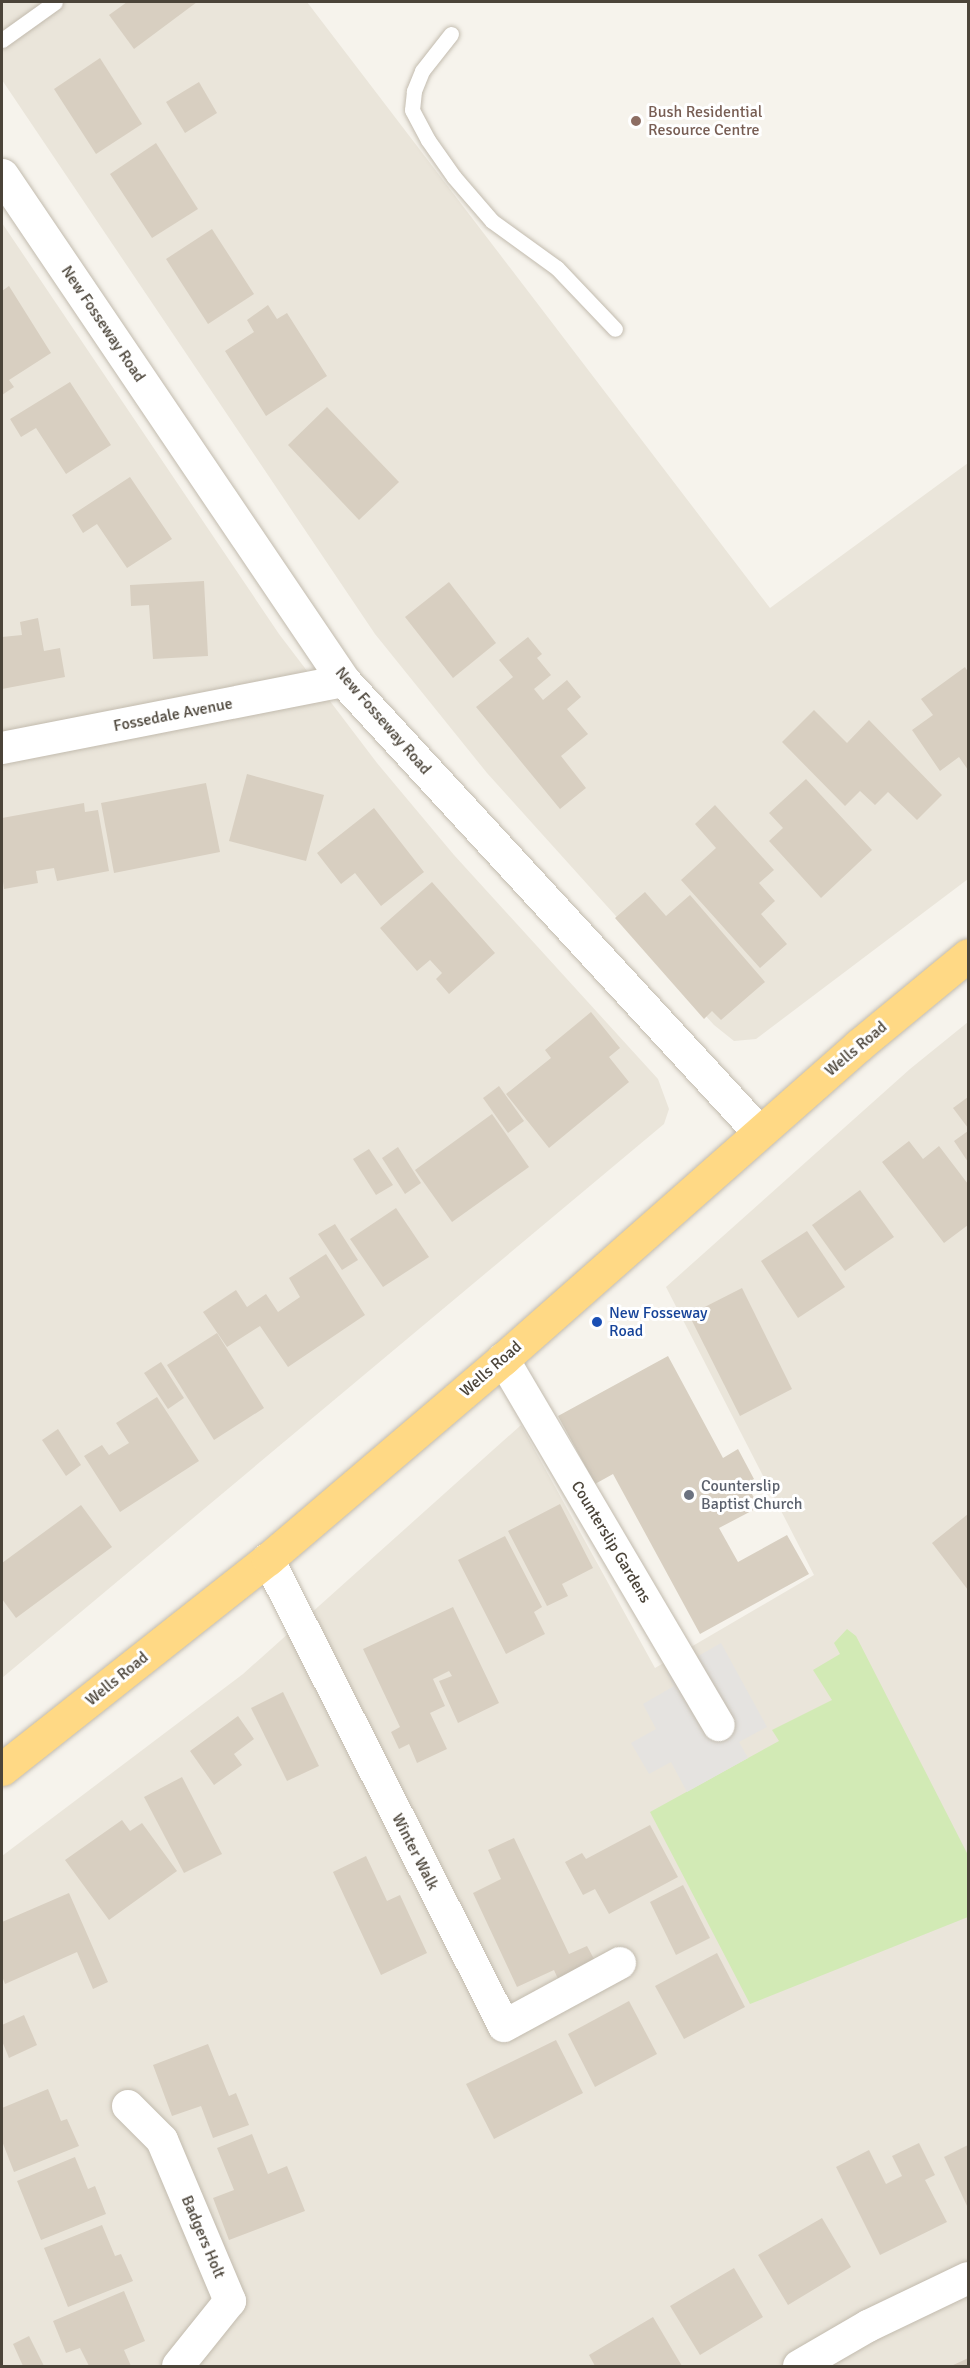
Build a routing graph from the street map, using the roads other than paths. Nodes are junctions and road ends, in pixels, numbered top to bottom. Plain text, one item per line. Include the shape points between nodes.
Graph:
1 (55, 2) edge
2 (451, 34) dead end
3 (2, 40) edge
4 (2, 175) edge
5 (615, 329) dead end
6 (344, 681) junction
7 (2, 748) edge
8 (969, 955) edge
9 (759, 1132) junction
10 (503, 1359) junction
11 (268, 1559) junction
12 (719, 1725) dead end
13 (2, 1769) edge
14 (620, 1963) dead end
15 (128, 2106) dead end
16 (969, 2278) edge
17 (178, 2367) edge
18 (799, 2367) edge

1 - 3 lane
2 - 5 lane via 422,71 414,91 412,110 428,140 492,221 557,268
4 - 6 street, New Fosseway Road
6 - 7 street, Fossedale Avenue
6 - 9 street, New Fosseway Road
8 - 9 highway, Wells Road
9 - 10 highway, Wells Road
10 - 11 highway, Wells Road
10 - 12 street, Counterslip Gardens
11 - 13 highway, Wells Road
11 - 14 street, Winter Walk via 504,2026
15 - 17 street, Badgers Holt via 162,2140 230,2301
16 - 18 street via 868,2326

